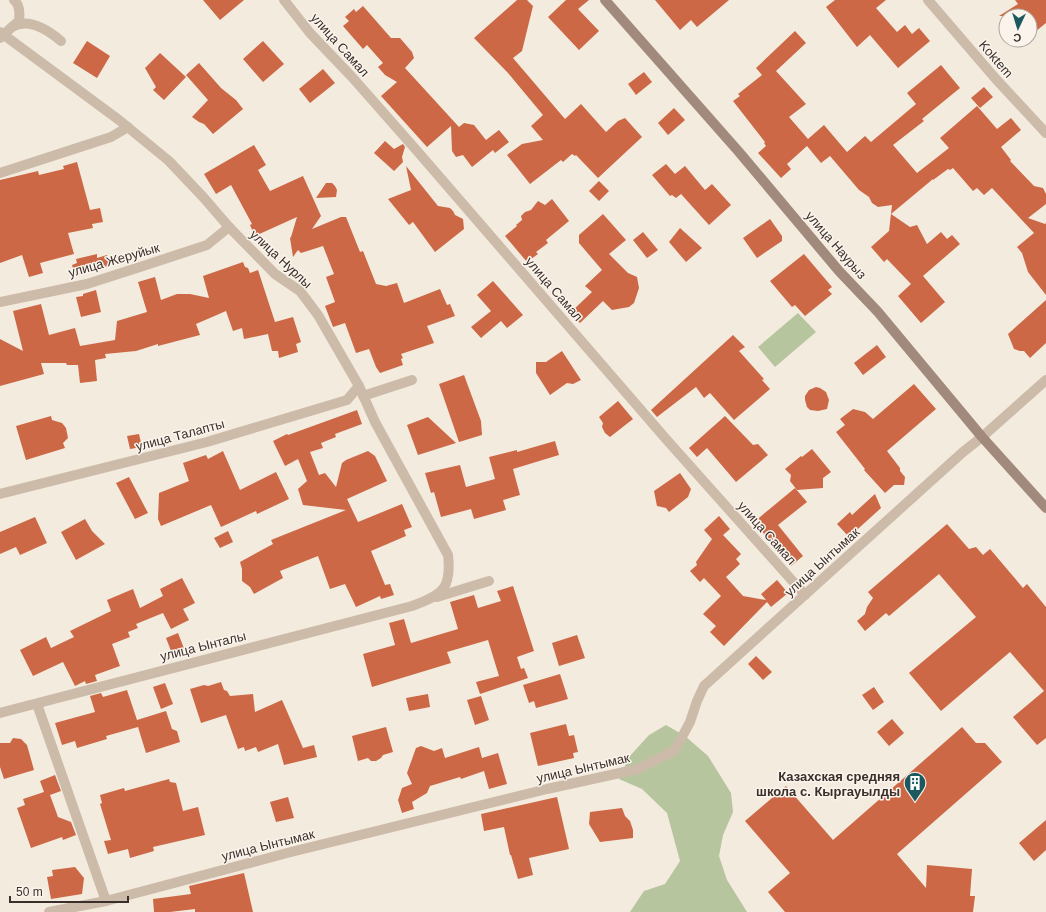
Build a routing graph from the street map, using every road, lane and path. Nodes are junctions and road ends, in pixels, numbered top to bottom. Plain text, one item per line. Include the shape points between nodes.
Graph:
1 (14, 0) edge
2 (284, 0) edge
3 (605, 0) edge
4 (928, 0) edge
5 (12, 27) junction
6 (1, 35) edge
7 (61, 41) dead end
8 (128, 127) junction
9 (1046, 133) edge
10 (0, 173) edge
11 (229, 227) junction
12 (0, 302) edge
13 (412, 380) dead end
14 (1046, 380) edge
15 (359, 386) junction
16 (363, 396) junction
17 (982, 437) junction
18 (0, 494) edge
19 (1046, 508) edge
20 (489, 582) dead end
21 (805, 595) junction
22 (429, 600) junction
23 (412, 606) joint
24 (38, 704) junction
25 (0, 713) edge
26 (106, 901) junction
27 (49, 912) edge

1 - 5 street via 20,13 19,21
2 - 21 street, улица Самал via 310,33 352,77
3 - 17 street, улица Наурыз via 739,152 839,271 878,312
4 - 9 street, Koktem
5 - 6 street
5 - 7 street via 24,24 38,26
6 - 8 street, улица Нурлы
8 - 10 street via 111,137
8 - 11 street, улица Нурлы via 169,161
11 - 12 street, улица Жеруйык via 207,245 147,265 87,284
11 - 15 street, улица Нурлы via 275,274 300,291 318,315
13 - 16 street
14 - 17 street, улица Ынтымак
15 - 16 street, улица Нурлы
15 - 18 street, улица Талапты via 347,400 318,409 207,442
16 - 22 street, улица Нурлы via 448,555 450,569 446,586
17 - 19 street, улица Наурыз
17 - 21 street, улица Ынтымак
20 - 22 street
21 - 26 street, улица Ынтымак via 704,686 690,722 675,750 638,769 298,850
22 - 23 street, улица Нурлы
23 - 24 street, улица Ынталы
24 - 25 street, улица Ынталы
24 - 26 street
26 - 27 street, улица Ынтымак

